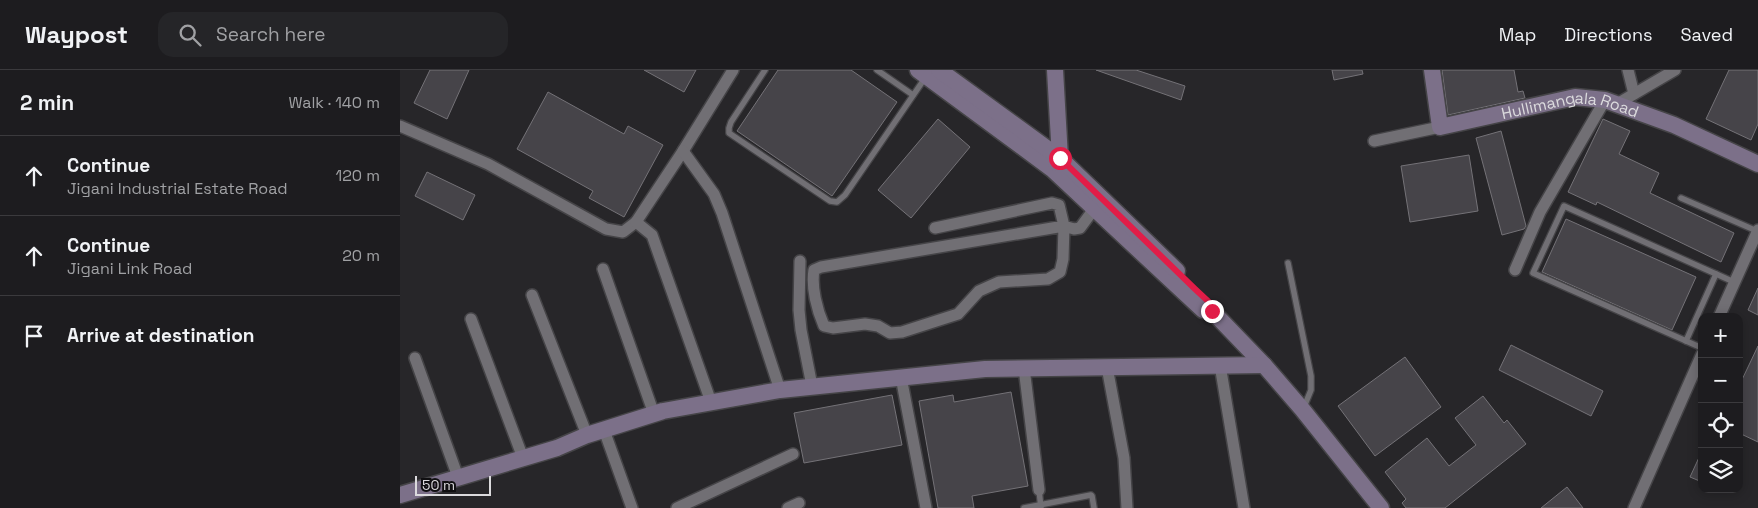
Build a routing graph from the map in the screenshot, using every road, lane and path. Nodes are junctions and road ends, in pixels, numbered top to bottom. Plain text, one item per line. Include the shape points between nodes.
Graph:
1 (733, 70) edge
2 (765, 70) edge
3 (877, 70) edge
4 (1055, 70) edge
5 (1432, 70) edge
6 (1628, 70) edge
7 (1675, 70) edge
8 (928, 72) edge
9 (1634, 94) junction
10 (913, 95) junction
11 (1611, 102) junction
12 (400, 126) edge
13 (1440, 126) junction
14 (1374, 141) dead end
15 (683, 151) junction
16 (1056, 163) junction
17 (1758, 163) edge
18 (1681, 198) dead end
19 (1094, 209) junction
20 (636, 222) junction
21 (1064, 226) junction
22 (935, 228) dead end
23 (1758, 230) edge
24 (800, 261) dead end
25 (1288, 263) dead end
26 (603, 269) dead end
27 (1515, 270) dead end
28 (1716, 274) junction
29 (1734, 282) junction
30 (532, 296) dead end
31 (1212, 311) junction
32 (1720, 313) edge
33 (471, 319) dead end
34 (1686, 341) junction
35 (1698, 346) edge
36 (415, 358) dead end
37 (1700, 358) edge
38 (1220, 365) junction
39 (1264, 365) junction
40 (1107, 367) junction
41 (1024, 368) junction
42 (901, 377) junction
43 (812, 386) junction
44 (780, 390) junction
45 (711, 402) junction
46 (1302, 409) junction
47 (654, 414) junction
48 (604, 430) junction
49 (587, 435) junction
50 (793, 454) dead end
51 (522, 458) junction
52 (458, 477) junction
53 (1039, 490) joint
54 (400, 494) edge
55 (684, 507) edge
56 (1041, 507) edge
57 (632, 508) edge
58 (926, 508) edge
59 (1024, 508) edge
60 (1094, 508) edge
61 (1127, 508) edge
62 (1244, 508) edge
63 (1381, 508) edge
64 (1634, 508) edge

1 - 15 street
2 - 10 lane via 731,122 729,133 830,201 837,202 845,195
3 - 10 lane
4 - 16 street
5 - 13 street
6 - 9 street
7 - 9 street
8 - 10 lane
8 - 16 street
9 - 11 street
11 - 13 street, Hullimangala Road via 1575,97
11 - 17 street, Hullimangala Road via 1674,124
11 - 27 street via 1540,212
12 - 20 street via 488,164 606,229 623,232
13 - 14 street, Hullimangala Road
15 - 20 street
15 - 44 street via 714,194 722,213
16 - 19 street
16 - 31 street via 1210,303
18 - 23 lane
19 - 21 street via 1080,228
19 - 31 street via 1203,310
20 - 45 street via 652,235
21 - 21 street via 1060,272 1048,278 999,282 980,291 958,314 890,333 878,326 865,324 824,326 819,315 813,279 814,270 821,267
21 - 22 street via 1059,205 1052,203
23 - 29 street
24 - 43 street via 799,310
25 - 46 lane via 1311,376 1311,390
26 - 47 street
28 - 29 lane
28 - 34 lane
28 - 34 lane via 1564,206 1537,264 1533,273
29 - 32 street
30 - 49 street
31 - 39 street
33 - 51 street
34 - 35 lane
36 - 52 street
37 - 64 street
38 - 39 street
38 - 40 street
38 - 62 street
39 - 46 street
40 - 41 street
40 - 61 street via 1124,458
41 - 42 street
41 - 53 street
42 - 43 street
42 - 58 street
43 - 44 street
44 - 45 street
45 - 47 street
46 - 63 street
47 - 48 street
48 - 49 street
48 - 57 street
49 - 51 street
50 - 55 street
51 - 52 street
52 - 54 street
53 - 56 lane
56 - 59 lane
56 - 60 lane via 1090,495

